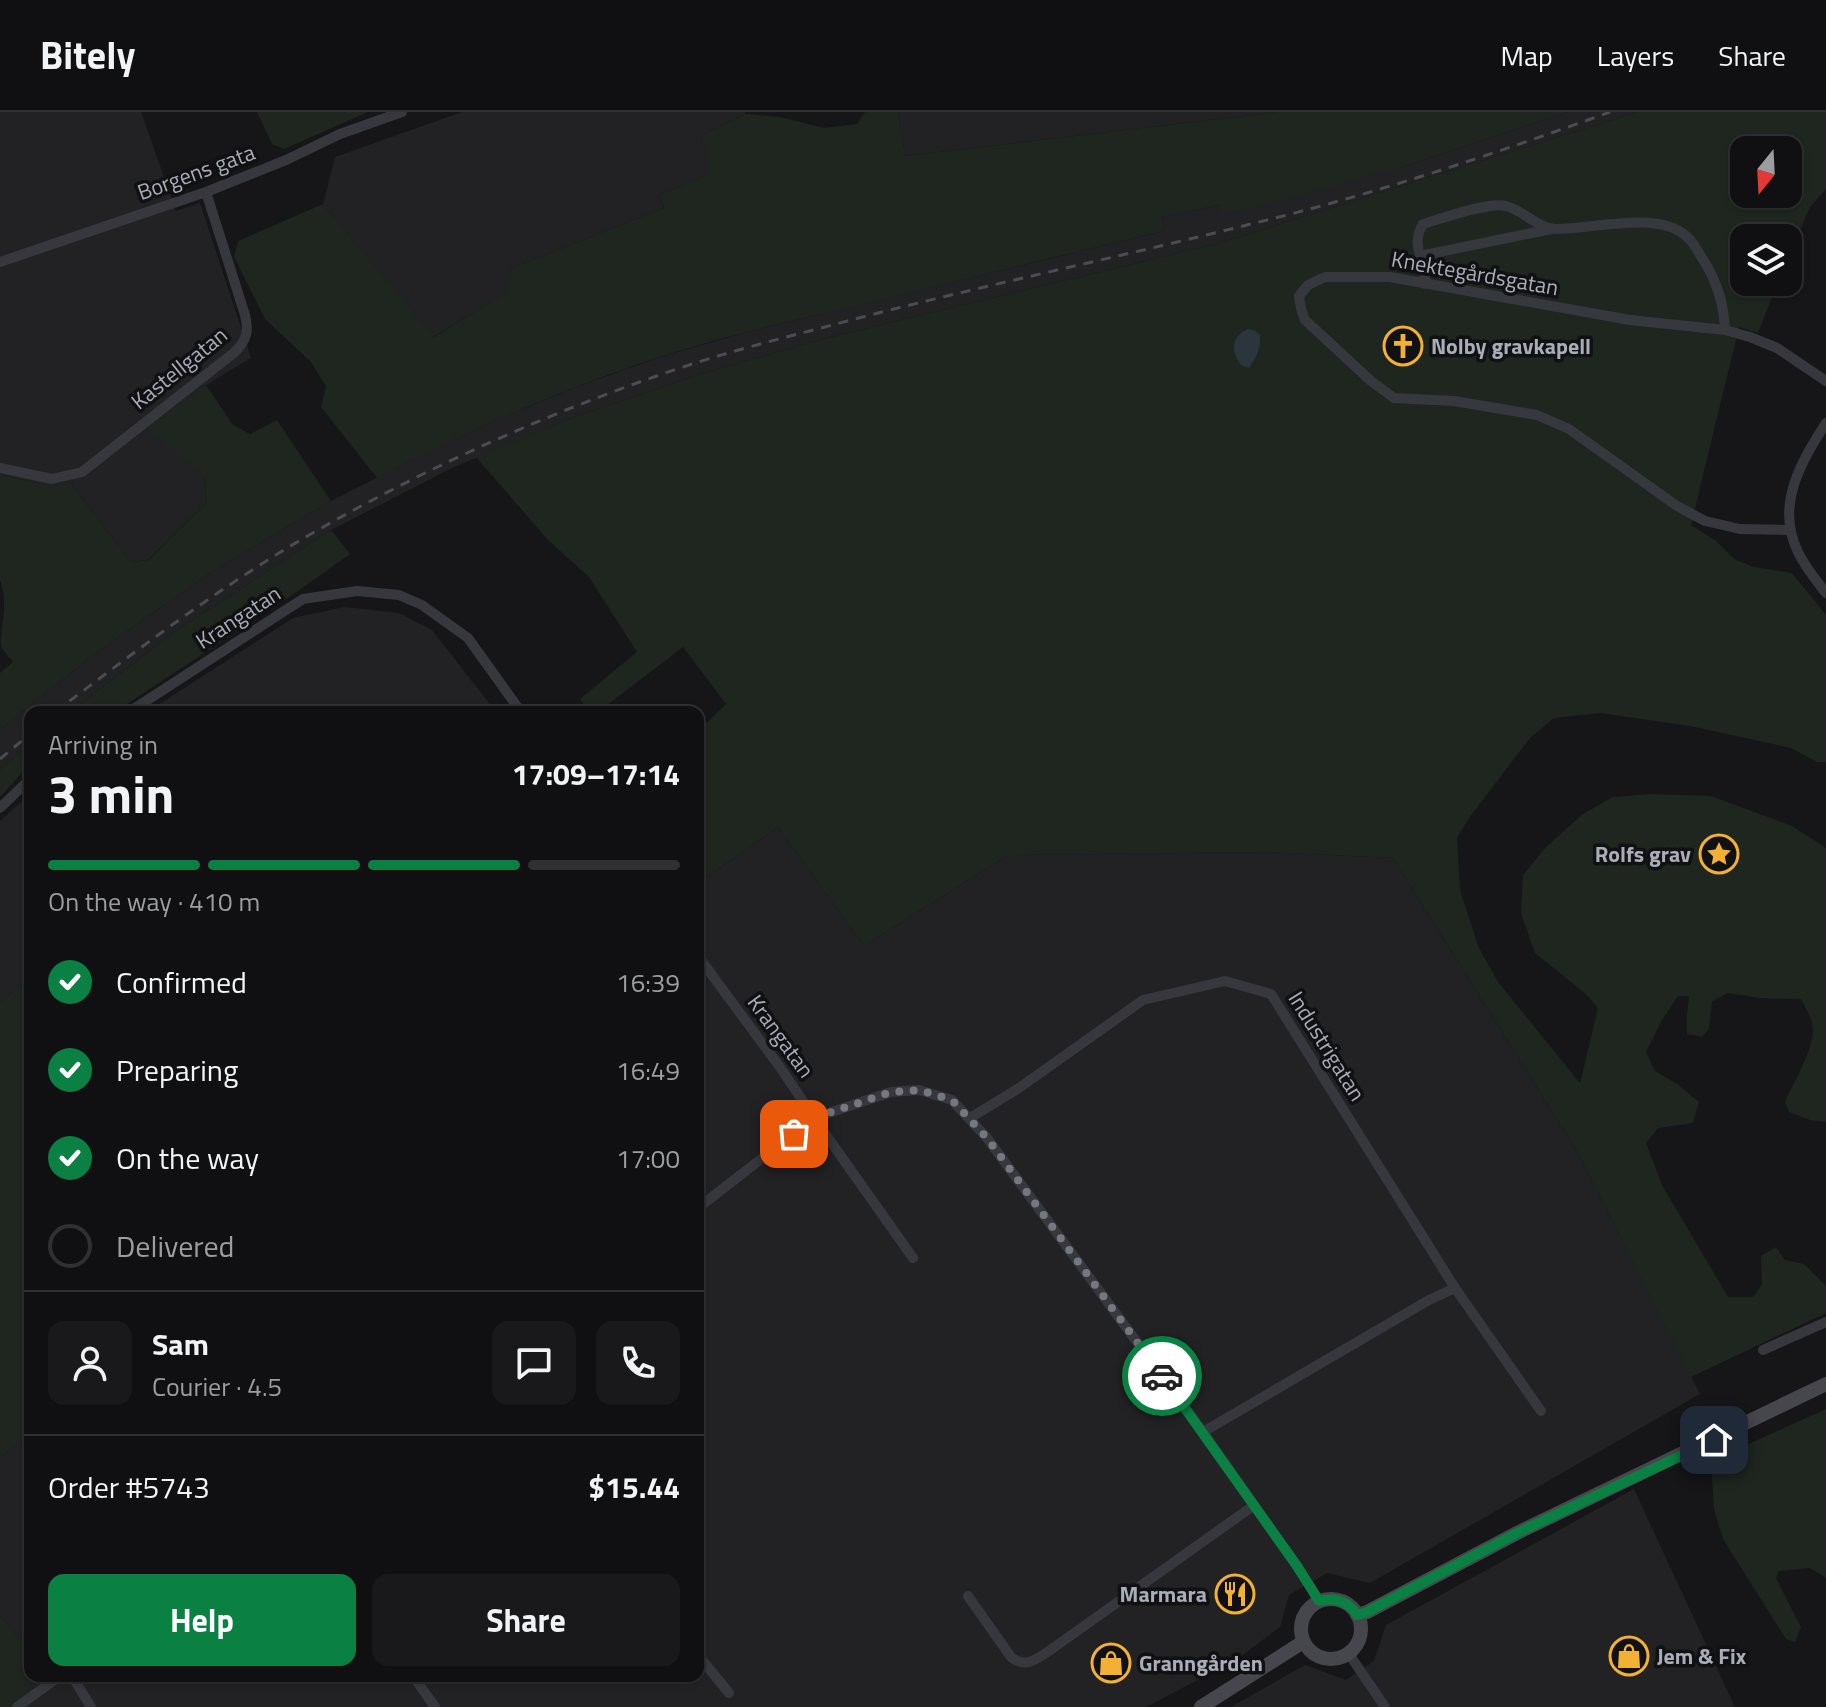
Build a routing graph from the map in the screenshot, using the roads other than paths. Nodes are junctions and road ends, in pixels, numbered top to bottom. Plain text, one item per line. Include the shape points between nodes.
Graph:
1 (402, 112) edge
2 (206, 192) junction
3 (1553, 229) junction
4 (1420, 256) junction
5 (0, 262) edge
6 (1425, 284) junction
7 (1725, 330) junction
8 (1826, 381) edge
9 (1826, 423) edge
10 (0, 468) edge
11 (1790, 530) junction
12 (1826, 593) edge
13 (138, 706) edge
14 (517, 706) edge
15 (24, 785) edge
16 (0, 808) edge
17 (704, 964) edge
18 (814, 1118) junction
19 (970, 1118) junction
20 (704, 1203) edge
21 (913, 1258) dead end
22 (1455, 1288) junction
23 (1826, 1322) edge
24 (1763, 1350) dead end
25 (1826, 1387) edge
26 (1541, 1411) dead end
27 (1203, 1432) junction
28 (1253, 1506) junction
29 (968, 1596) dead end
30 (1319, 1601) junction
31 (1357, 1615) junction
32 (1303, 1642) junction
33 (1349, 1654) junction
34 (704, 1662) edge
35 (52, 1682) edge
36 (76, 1682) edge
37 (417, 1682) edge
38 (729, 1693) dead end
39 (17, 1707) edge
40 (91, 1707) edge
41 (435, 1707) edge
42 (1201, 1707) edge
43 (1385, 1707) edge

1 - 2 street, Borgens gata
2 - 5 street, Borgens gata
2 - 10 street, Kastellgatan via 245,315 243,344 82,472 52,479
3 - 4 street
3 - 4 street via 1504,205 1476,209 1423,224 1417,234
3 - 7 street via 1639,222 1668,226 1689,238 1713,275
4 - 6 street
6 - 7 street, Knektegårdsgatan via 1630,320
6 - 11 street, Knektegårdsgatan via 1390,277 1325,277 1299,296 1305,320 1394,398 1454,401 1537,415 1569,429 1705,521 1740,529
7 - 8 street, Knektegårdsgatan via 1777,348
9 - 11 street via 1798,469
11 - 12 street via 1797,551
13 - 14 street, Krangatan via 303,599 357,591 399,595 468,638
15 - 16 street
17 - 18 street, Krangatan
18 - 19 street via 891,1092 919,1090 952,1100
18 - 20 street
18 - 21 street, Krangatan
19 - 22 street, Industrigatan via 1143,1000 1225,981 1271,994
19 - 27 street
22 - 26 street, Industrigatan
22 - 27 street
23 - 24 street
25 - 31 main road
27 - 28 street
28 - 29 street via 1028,1664 1011,1657
28 - 30 street
30 - 31 main road via 1341,1601
30 - 32 main road via 1304,1616
31 - 33 main road via 1361,1636
32 - 33 main road via 1323,1659
32 - 42 main road
33 - 43 street
34 - 38 street
35 - 39 street
36 - 40 street
37 - 41 street

